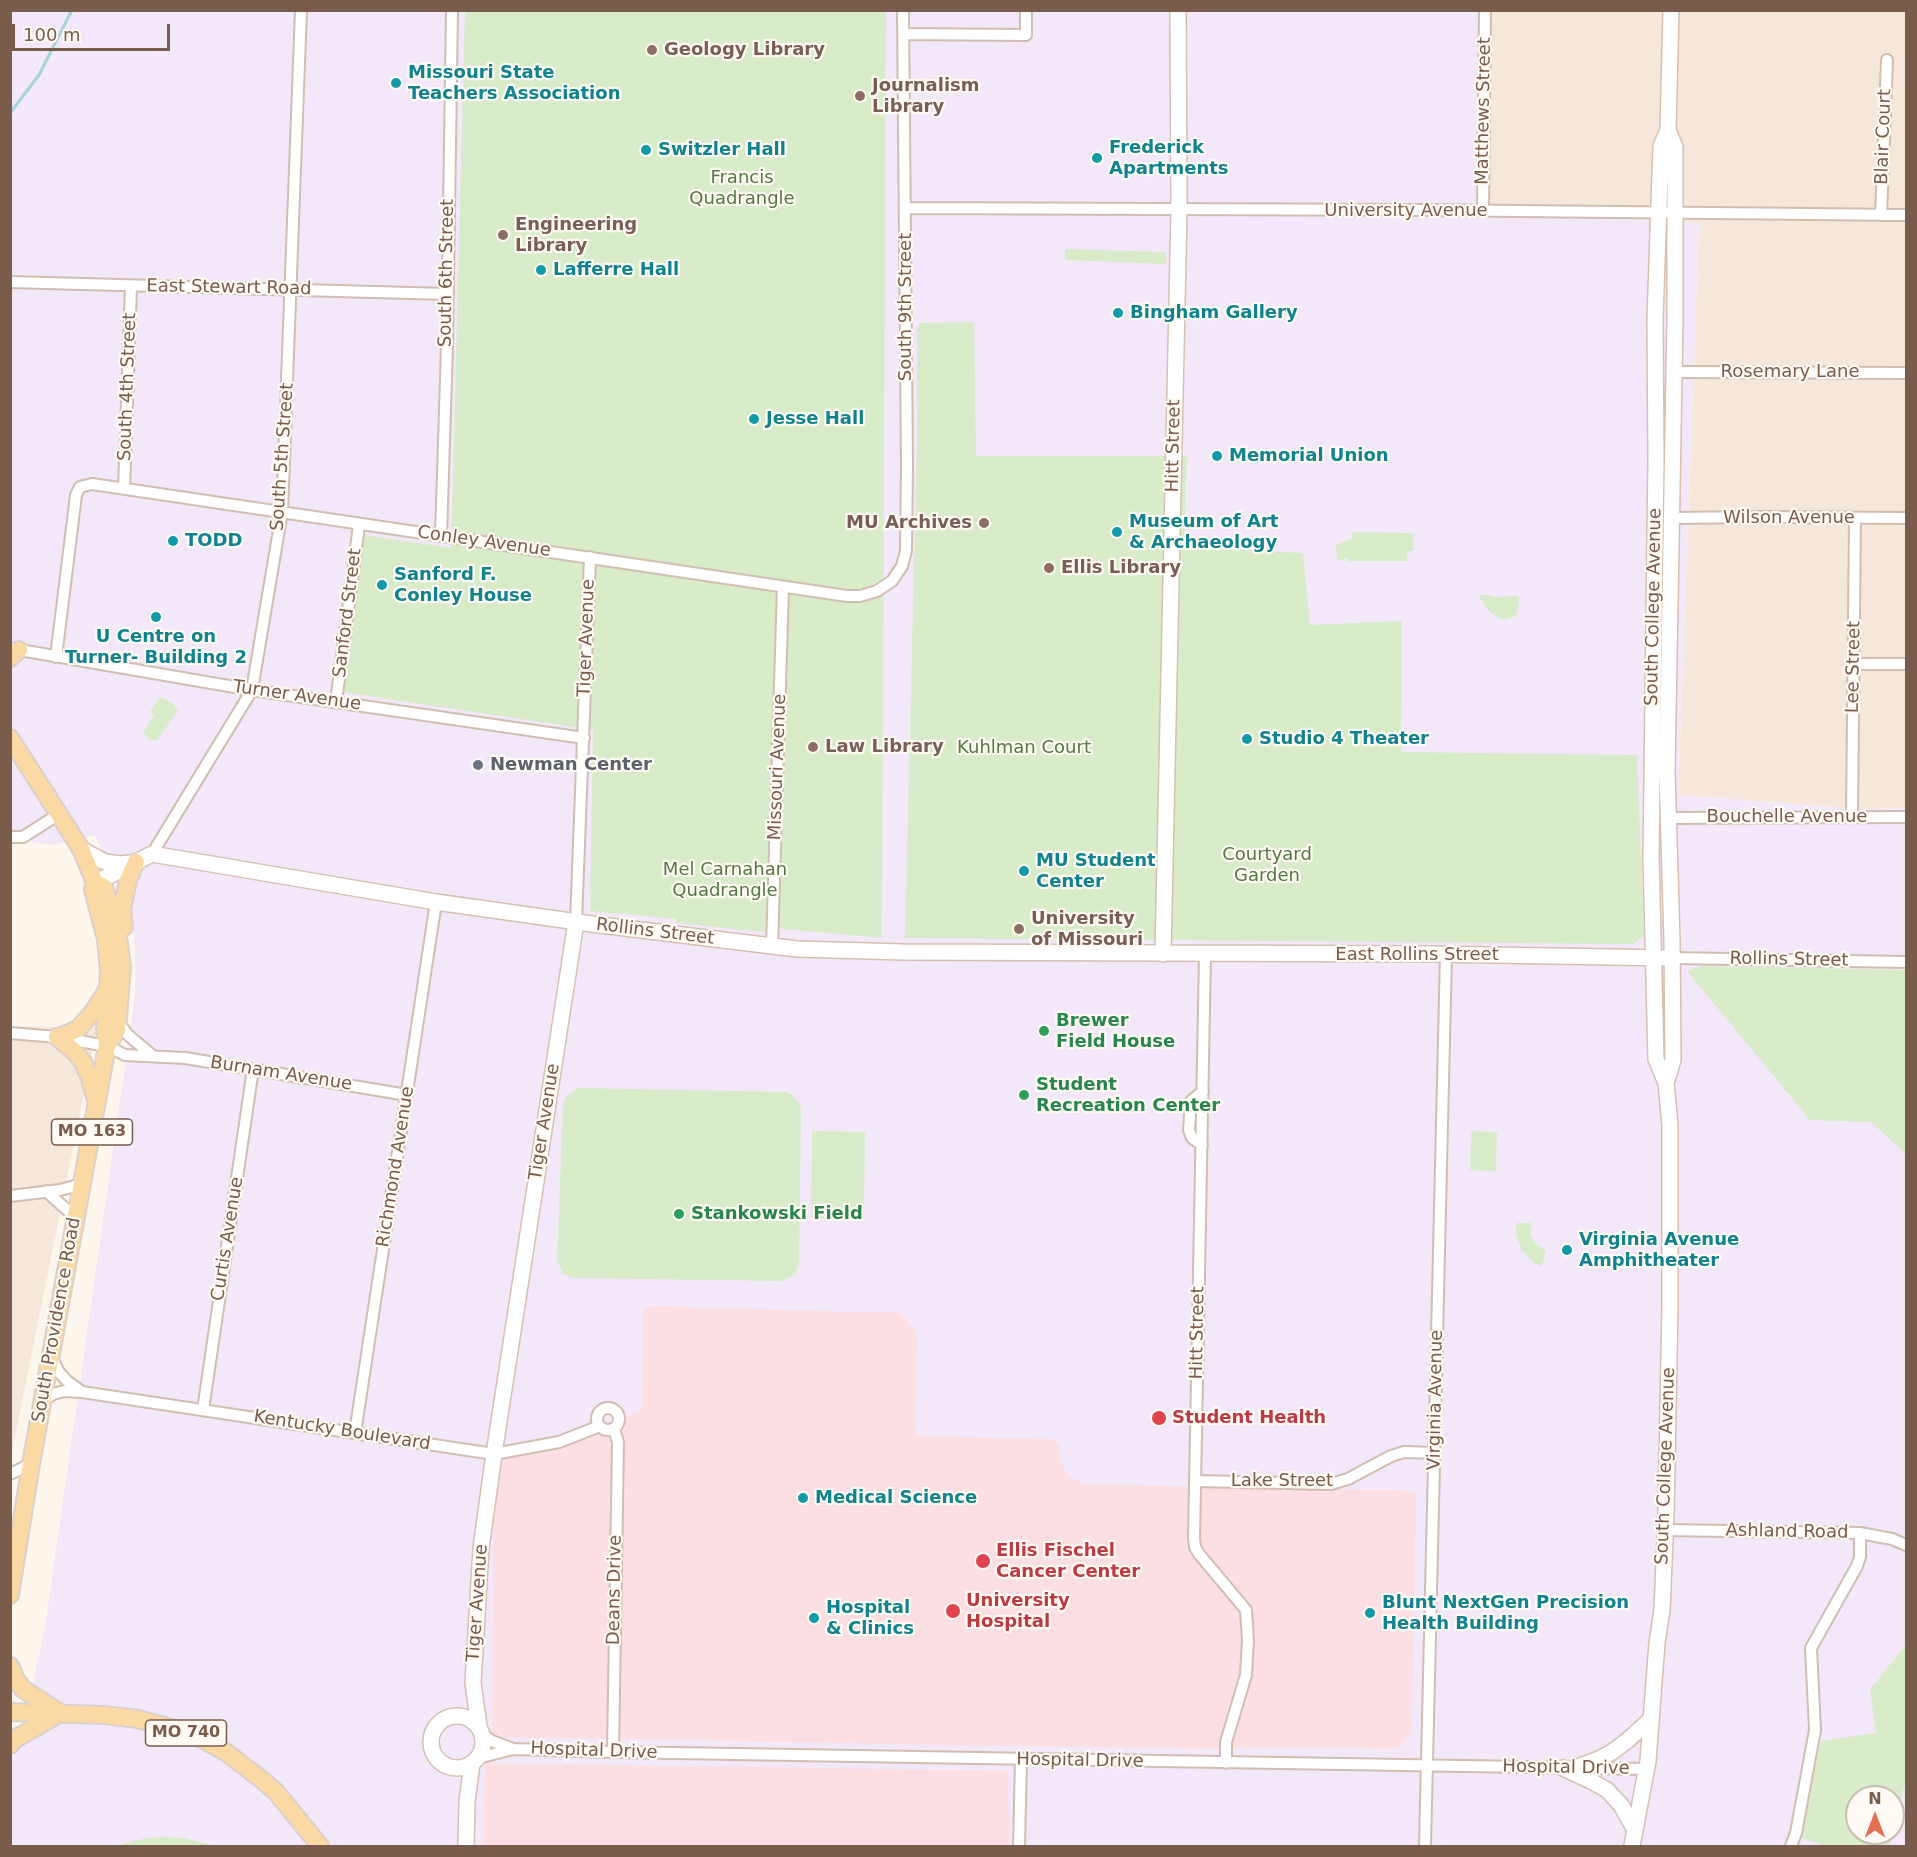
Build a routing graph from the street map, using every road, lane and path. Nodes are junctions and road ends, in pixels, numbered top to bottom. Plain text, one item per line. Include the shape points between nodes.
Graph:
1 (301, 10) edge
2 (452, 10) edge
3 (903, 10) edge
4 (1026, 10) edge
5 (1178, 10) edge
6 (1485, 10) edge
7 (1671, 10) edge
8 (904, 34) junction
9 (1887, 60) dead end
10 (1668, 130) junction
11 (905, 208) junction
12 (1179, 210) junction
13 (1482, 210) junction
14 (1658, 213) junction
15 (1675, 213) junction
16 (1881, 215) junction
17 (1906, 215) edge
18 (10, 282) edge
19 (131, 286) junction
20 (291, 289) junction
21 (447, 294) junction
22 (1674, 372) junction
23 (1906, 373) edge
24 (124, 488) junction
25 (282, 512) junction
26 (1672, 518) junction
27 (1856, 518) junction
28 (1906, 518) edge
29 (359, 525) junction
30 (441, 536) junction
31 (590, 557) junction
32 (783, 587) junction
33 (877, 591) joint
34 (13, 652) edge
35 (56, 657) junction
36 (1854, 664) junction
37 (1906, 664) edge
38 (252, 690) junction
39 (336, 702) junction
40 (10, 738) edge
41 (584, 738) junction
42 (59, 814) junction
43 (1852, 816) junction
44 (1906, 817) edge
45 (1668, 818) junction
46 (10, 837) edge
47 (81, 849) junction
48 (152, 854) junction
49 (136, 862) junction
50 (95, 883) junction
51 (436, 902) junction
52 (576, 922) junction
53 (772, 947) junction
54 (1162, 954) junction
55 (1205, 954) junction
56 (1446, 954) junction
57 (1652, 958) junction
58 (1672, 958) junction
59 (1906, 963) edge
60 (115, 987) junction
61 (118, 1022) junction
62 (10, 1033) edge
63 (57, 1037) junction
64 (107, 1046) junction
65 (153, 1056) junction
66 (253, 1070) junction
67 (1666, 1083) junction
68 (407, 1095) junction
69 (97, 1105) junction
70 (82, 1184) junction
71 (46, 1191) junction
72 (10, 1196) edge
73 (76, 1218) junction
74 (51, 1357) junction
75 (82, 1392) junction
76 (43, 1401) junction
77 (203, 1410) junction
78 (600, 1426) junction
79 (614, 1429) junction
80 (355, 1433) junction
81 (1435, 1453) junction
82 (494, 1454) junction
83 (31, 1464) junction
84 (10, 1474) edge
85 (1195, 1481) junction
86 (10, 1503) edge
87 (21, 1524) junction
88 (1665, 1530) junction
89 (1860, 1533) junction
90 (1906, 1545) edge
91 (10, 1595) edge
92 (10, 1666) edge
93 (473, 1683) junction
94 (10, 1713) edge
95 (60, 1713) junction
96 (454, 1716) junction
97 (1651, 1719) junction
98 (480, 1730) junction
99 (10, 1745) edge
100 (513, 1749) junction
101 (613, 1752) junction
102 (1021, 1760) junction
103 (475, 1761) junction
104 (1226, 1763) junction
105 (448, 1767) junction
106 (1427, 1767) junction
107 (1569, 1768) junction
108 (1646, 1769) junction
109 (467, 1802) junction
110 (1635, 1830) junction
111 (320, 1846) edge
112 (466, 1846) edge
113 (1019, 1846) edge
114 (1425, 1846) edge
115 (1632, 1846) edge
116 (1791, 1846) edge

1 - 20 street, South 5th Street
2 - 21 street, South 6th Street
3 - 8 street, South 9th Street
4 - 8 street via 1026,35
5 - 12 street, Hitt Street
6 - 13 street, Matthews Street
7 - 10 street, South College Avenue
8 - 11 street, South 9th Street
9 - 16 street, Blair Court
10 - 14 street, South College Avenue via 1661,146
10 - 15 street, South College Avenue via 1675,147
11 - 12 street, University Avenue
11 - 33 street, South 9th Street via 906,551 892,581
12 - 13 street, University Avenue
12 - 54 street, Hitt Street
13 - 14 street, University Avenue
14 - 15 street, University Avenue
14 - 57 street, South College Avenue
15 - 16 street, University Avenue
15 - 22 street, South College Avenue
16 - 17 street, University Avenue
18 - 19 street, East Stewart Road
19 - 20 street, East Stewart Road
19 - 24 street, South 4th Street
20 - 21 street, East Stewart Road
20 - 25 street, South 5th Street
21 - 30 street, South 6th Street
22 - 23 street, Rosemary Lane
22 - 26 street, South College Avenue
24 - 25 street, Conley Avenue
24 - 35 street, Conley Avenue via 92,484 80,488 76,495
25 - 29 street, Conley Avenue
25 - 38 street, South 5th Street
26 - 27 street, Wilson Avenue
26 - 45 street, South College Avenue
27 - 28 street, Wilson Avenue
27 - 36 street, Lee Street
29 - 30 street, Conley Avenue
29 - 39 street, Sanford Street
30 - 31 street, Conley Avenue
31 - 32 street, Conley Avenue
31 - 41 street, Tiger Avenue
32 - 33 street, Conley Avenue via 847,596
32 - 53 street, Missouri Avenue
34 - 35 street, Turner Avenue
35 - 38 street, Turner Avenue
36 - 37 street
36 - 43 street, Lee Street
38 - 39 street, Turner Avenue
38 - 48 street, South 5th Street
39 - 41 street, Turner Avenue
40 - 42 main road, South Providence Road / MO 163
41 - 52 street, Tiger Avenue
42 - 46 street via 23,837
42 - 47 main road, South Providence Road / MO 163
43 - 44 street, Bouchelle Avenue
43 - 45 street, Bouchelle Avenue
45 - 58 street, South College Avenue
47 - 49 street via 105,862
47 - 50 main road, South Providence Road / MO 163
48 - 49 street
48 - 51 street, Rollins Street
49 - 50 street
49 - 60 main road via 122,909 129,969
50 - 60 main road, South Providence Road / MO 163 via 93,890
51 - 52 street, Rollins Street
51 - 68 street, Richmond Avenue
52 - 53 street, Rollins Street
52 - 82 street, Tiger Avenue
53 - 54 street, Rollins Street
54 - 55 street, East Rollins Street
55 - 56 street, East Rollins Street
55 - 85 street, Hitt Street
56 - 57 street, East Rollins Street
56 - 81 street, Virginia Avenue
57 - 58 street, East Rollins Street
57 - 67 street, South College Avenue via 1656,1059
58 - 59 street, Rollins Street
58 - 67 street, South College Avenue via 1673,1060
60 - 61 main road, South Providence Road / MO 163
60 - 63 main road via 83,1024
60 - 64 main road, South Providence Road / MO 163 via 105,1029
61 - 64 main road, South Providence Road / MO 163
61 - 65 street
62 - 63 street, Burnam Avenue
63 - 64 street, Burnam Avenue
63 - 69 main road via 83,1062
64 - 65 street, Burnam Avenue via 124,1055
64 - 69 main road, South Providence Road / MO 163
65 - 66 street, Burnam Avenue
66 - 68 street, Burnam Avenue
66 - 77 street, Curtis Avenue
67 - 88 street, South College Avenue via 1671,1247
68 - 80 street, Richmond Avenue
69 - 70 main road, South Providence Road / MO 163
70 - 71 street
70 - 73 main road, South Providence Road / MO 163
71 - 72 street
71 - 73 street
73 - 74 main road, South Providence Road / MO 163
74 - 75 street via 63,1377
74 - 76 main road, South Providence Road / MO 163
75 - 76 street, Kentucky Boulevard via 63,1391
75 - 77 street, Kentucky Boulevard
76 - 83 main road, South Providence Road / MO 163
77 - 80 street, Kentucky Boulevard
78 - 79 street
78 - 79 street via 598,1413 611,1407 620,1418
78 - 82 street, Kentucky Boulevard via 559,1442
79 - 101 street, Deans Drive via 618,1442
80 - 82 street, Kentucky Boulevard
81 - 85 street, Lake Street via 1404,1452 1331,1484
81 - 106 street, Virginia Avenue
82 - 93 street, Tiger Avenue via 481,1548
83 - 84 street
83 - 87 main road, South Providence Road / MO 163
85 - 104 street, Hitt Street via 1195,1547 1246,1610 1246,1675 1227,1742
86 - 87 main road
87 - 91 main road, South Providence Road / MO 163
88 - 89 street, Ashland Road
88 - 97 street, South College Avenue
89 - 90 street, Ashland Road
89 - 116 street via 1857,1566 1811,1648 1815,1730
92 - 95 main road via 23,1689
93 - 96 street, Tiger Avenue
93 - 98 street, Tiger Avenue
94 - 95 main road, MO 740
95 - 99 main road
95 - 111 main road, MO 740 via 138,1719 204,1740 237,1760 276,1792
96 - 98 street via 472,1720
96 - 105 street via 438,1723 431,1740 435,1757
97 - 107 street via 1612,1752
97 - 108 street, South College Avenue
98 - 100 street, Hospital Drive via 492,1741
98 - 103 street via 482,1750
100 - 101 street, Hospital Drive
100 - 103 street, Hospital Drive
101 - 102 street, Hospital Drive
102 - 104 street, Hospital Drive
102 - 113 street
103 - 105 street
103 - 109 street
104 - 106 street, Hospital Drive
105 - 109 street
106 - 107 street, Hospital Drive
106 - 114 street, Virginia Avenue
107 - 108 street, Hospital Drive
107 - 110 street via 1607,1790
108 - 110 street, South College Avenue
109 - 112 street
110 - 115 street, South College Avenue

